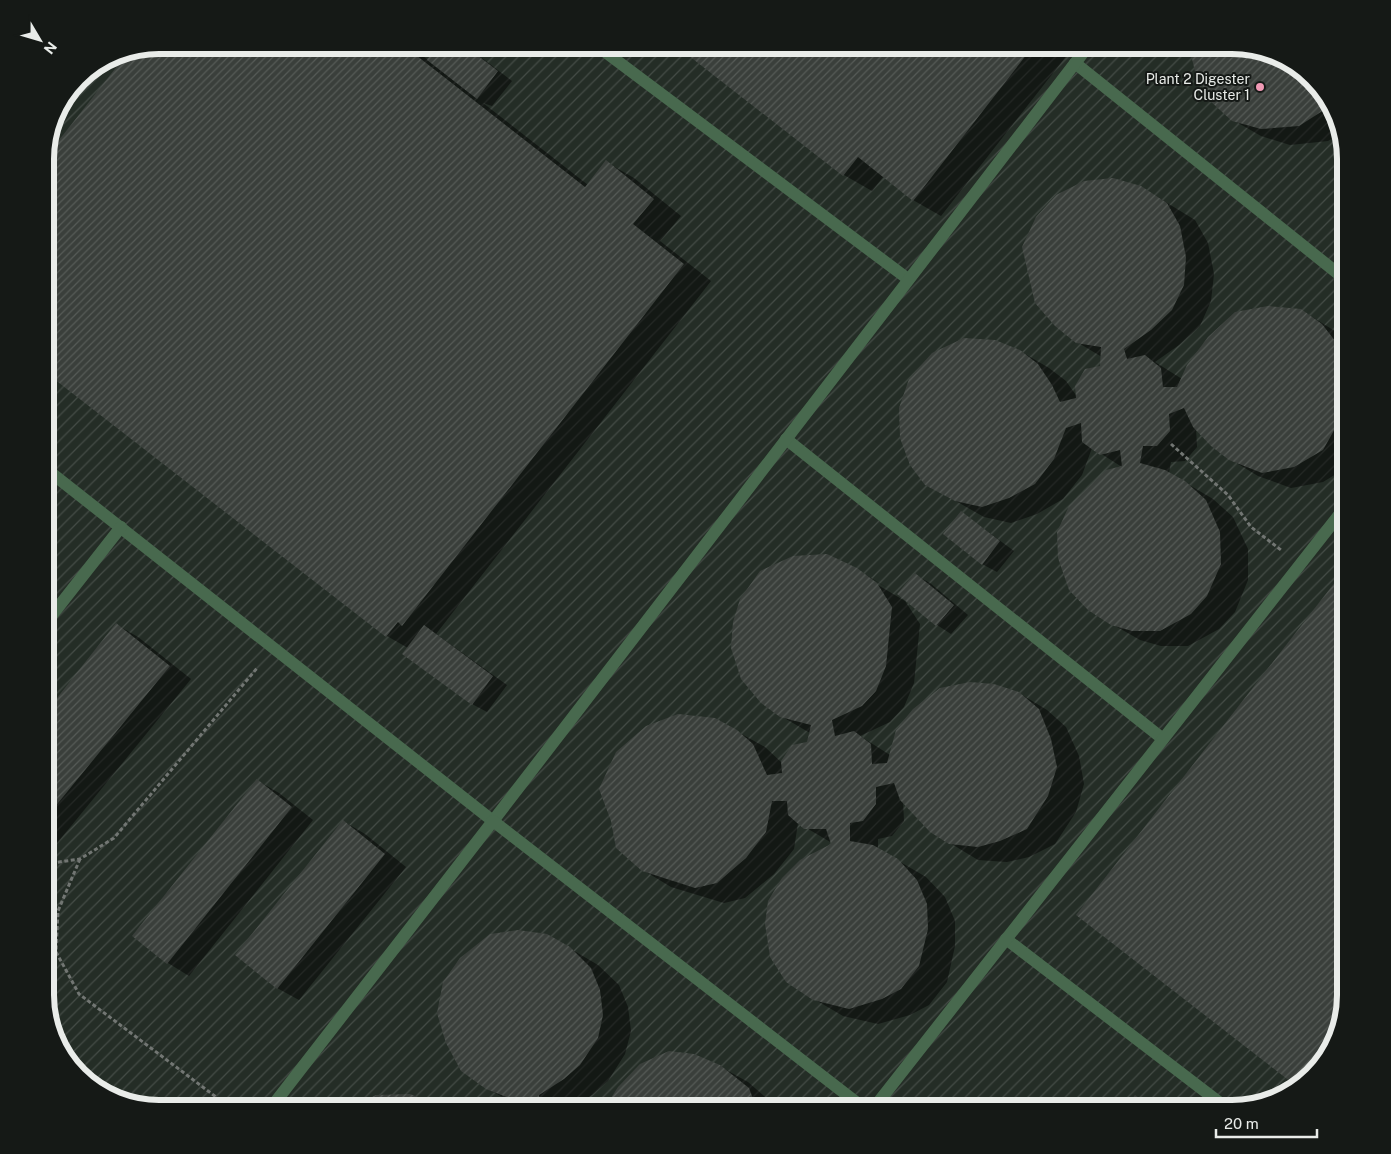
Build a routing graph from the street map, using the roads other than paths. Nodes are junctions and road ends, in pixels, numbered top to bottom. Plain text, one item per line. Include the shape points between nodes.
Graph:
1 (608, 54) edge
2 (1082, 54) edge
3 (1074, 63) junction
4 (1337, 273) edge
5 (908, 280) junction
6 (786, 439) junction
7 (54, 475) edge
8 (1337, 518) edge
9 (121, 527) junction
10 (54, 613) edge
11 (1163, 739) junction
12 (493, 821) junction
13 (1006, 939) junction
14 (277, 1100) edge
15 (853, 1100) edge
16 (880, 1100) edge
17 (1216, 1100) edge

1 - 5 lane
2 - 3 lane
3 - 4 lane
3 - 5 lane
5 - 6 lane
6 - 11 lane
6 - 12 lane
7 - 9 lane
8 - 11 lane
9 - 10 lane
9 - 12 lane
11 - 13 lane
12 - 14 lane
12 - 15 lane
13 - 16 lane
13 - 17 lane

